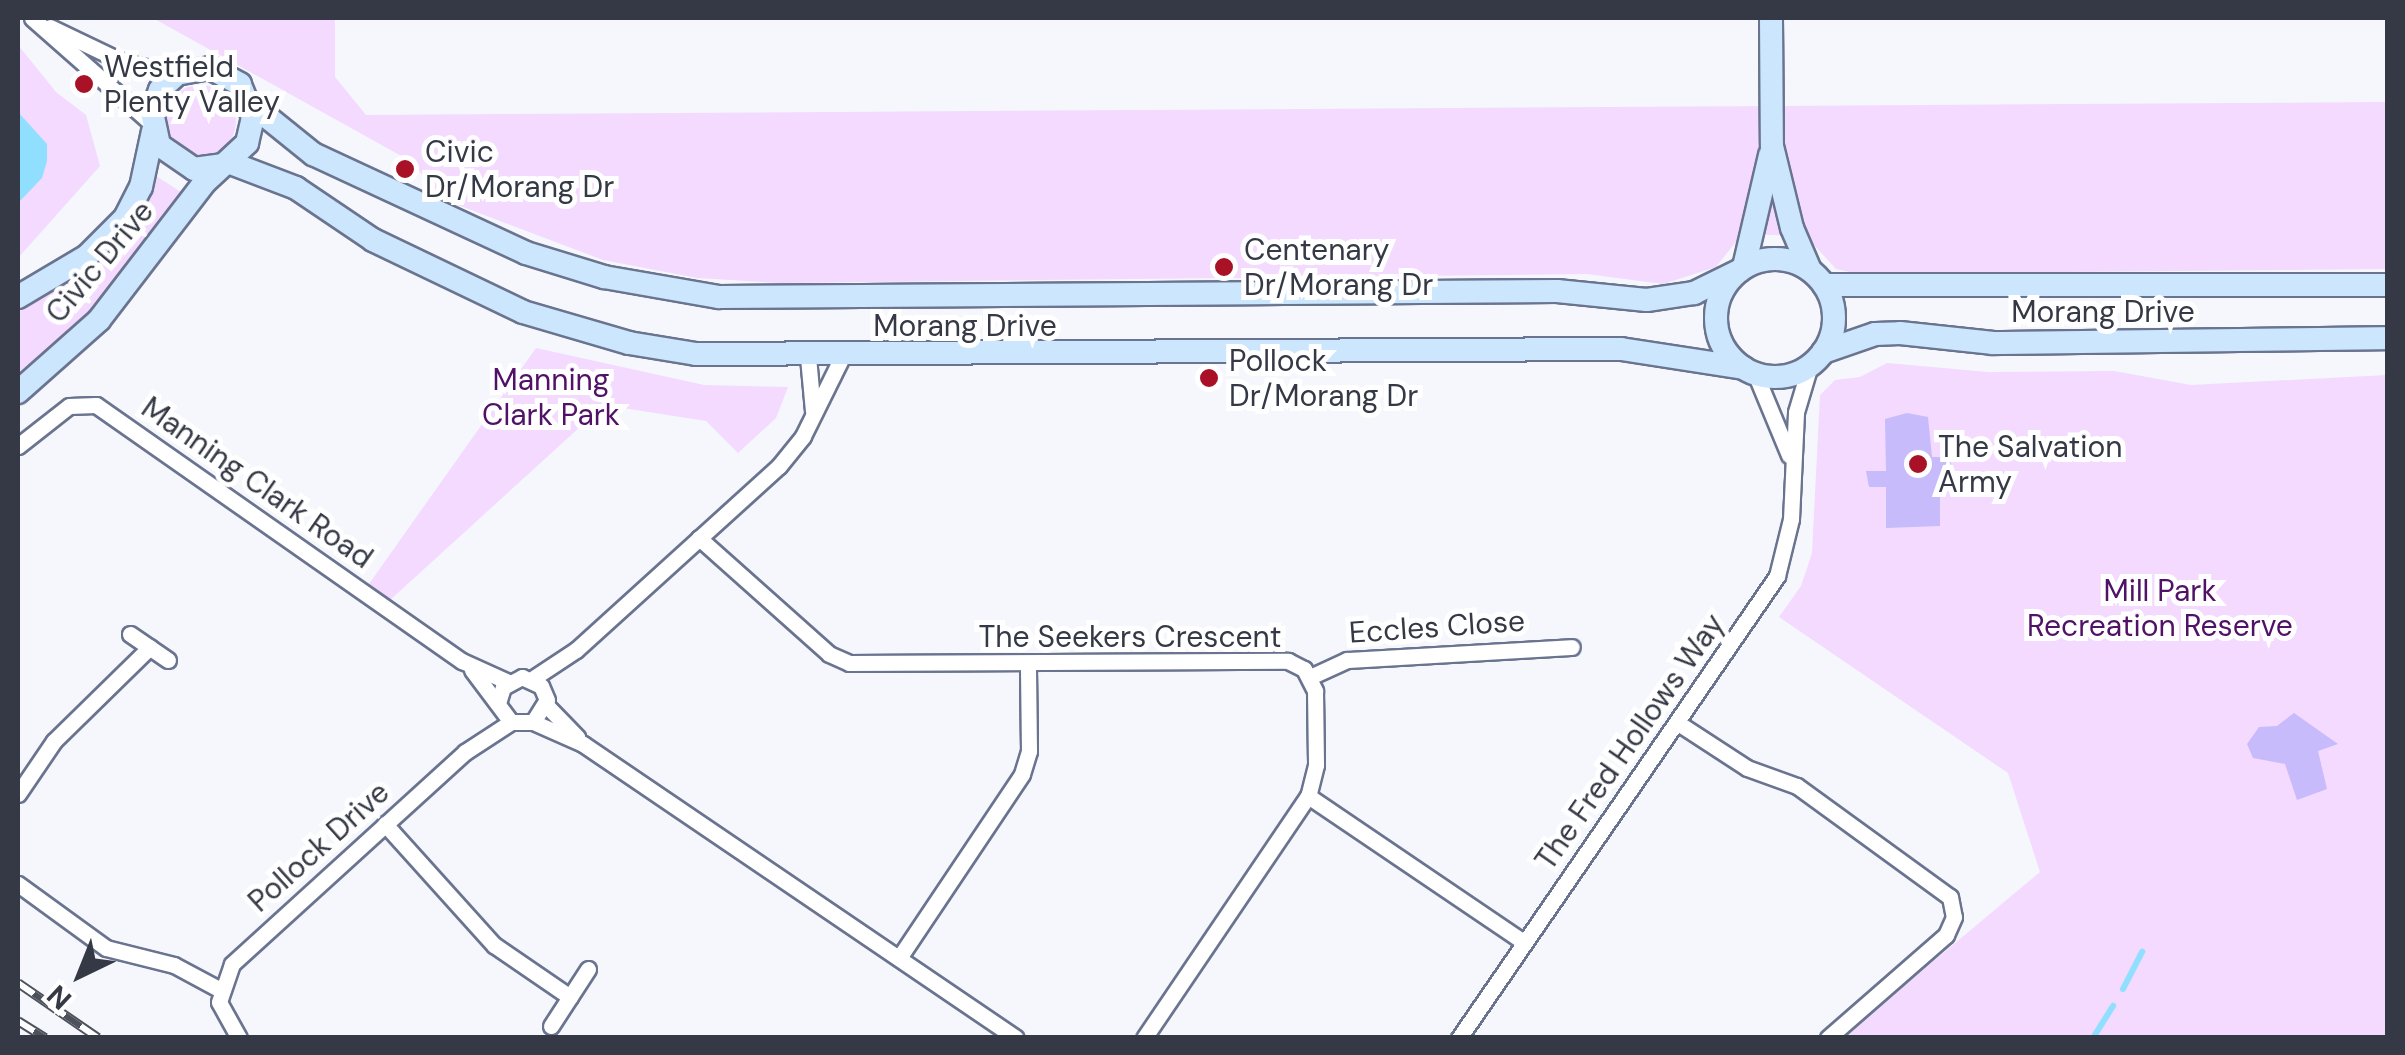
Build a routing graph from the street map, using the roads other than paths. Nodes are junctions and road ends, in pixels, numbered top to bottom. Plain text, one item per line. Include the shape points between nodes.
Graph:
1 (32, 18) edge
2 (1771, 18) edge
3 (177, 74) junction
4 (251, 104) junction
5 (152, 127) junction
6 (1772, 146) junction
7 (225, 164) junction
8 (1742, 269) junction
9 (1817, 278) junction
10 (2388, 285) edge
11 (18, 296) edge
12 (2388, 338) edge
13 (842, 356) junction
14 (808, 357) junction
15 (1817, 359) junction
16 (1749, 371) junction
17 (18, 392) edge
18 (813, 415) junction
19 (18, 446) edge
20 (1790, 458) junction
21 (699, 538) junction
22 (130, 634) dead end
23 (1572, 647) dead end
24 (150, 648) junction
25 (168, 660) dead end
26 (462, 661) junction
27 (1028, 664) junction
28 (1310, 677) junction
29 (508, 682) junction
30 (541, 691) junction
31 (503, 710) junction
32 (534, 722) junction
33 (1678, 723) junction
34 (583, 744) junction
35 (18, 794) edge
36 (1308, 796) junction
37 (385, 824) junction
38 (18, 884) edge
39 (1522, 941) junction
40 (899, 958) junction
41 (588, 969) dead end
42 (219, 989) junction
43 (570, 996) junction
44 (551, 1026) dead end
45 (239, 1038) edge
46 (1016, 1038) edge
47 (1144, 1038) edge
48 (1459, 1038) edge
49 (1828, 1038) edge

1 - 3 street via 124,62
1 - 5 street
2 - 6 main road
3 - 4 main road via 221,71 240,84
3 - 5 main road via 154,100
4 - 7 main road via 252,130
4 - 8 main road, Morang Drive via 339,168 526,253 604,277 719,296 1557,291 1646,300 1694,294
5 - 7 main road via 180,164
5 - 11 main road, Civic Drive via 142,187 125,218 87,256
6 - 8 main road
6 - 9 main road via 1792,228
7 - 14 main road, Morang Drive via 296,188 372,240 558,324 696,354
7 - 17 main road, Civic Drive via 99,320
8 - 9 main road via 1778,259
8 - 16 main road via 1726,284 1716,321 1720,340
9 - 10 main road, Morang Drive
9 - 15 main road via 1834,319
12 - 15 main road, Morang Drive via 1992,342 1900,333 1874,334
13 - 14 main road, Morang Drive
13 - 16 main road, Morang Drive via 1621,348
13 - 18 street
14 - 18 street
15 - 16 main road via 1774,377
15 - 20 street, The Fred Hollows Way
16 - 20 street, The Fred Hollows Way
18 - 21 street via 792,452
19 - 26 street, Manning Clark Road via 68,406 96,405
20 - 33 street, The Fred Hollows Way via 1791,519 1776,576
21 - 27 street, The Seekers Crescent via 838,660
21 - 30 street via 576,650
22 - 24 street
23 - 28 street, Eccles Close via 1348,660
24 - 25 street
24 - 35 street via 54,741
26 - 29 street, Manning Clark Road
26 - 31 street, Manning Clark Road
27 - 28 street, The Seekers Crescent via 1288,661
27 - 40 street via 1028,762
28 - 36 street, The Seekers Crescent via 1316,764
29 - 30 street
29 - 31 street
30 - 32 street
30 - 34 street
31 - 32 street
31 - 37 street, Pollock Drive
32 - 34 street
33 - 39 street, The Fred Hollows Way
33 - 49 street via 1747,768 1797,786 1950,897 1954,917 1946,936
34 - 40 street
36 - 39 street
36 - 47 street, The Seekers Crescent
37 - 42 street, Pollock Drive via 238,958
37 - 43 street via 494,945
38 - 42 street via 106,948 174,965
39 - 48 street, The Fred Hollows Way
40 - 46 street
41 - 43 street
42 - 45 street via 221,1014
43 - 44 street

